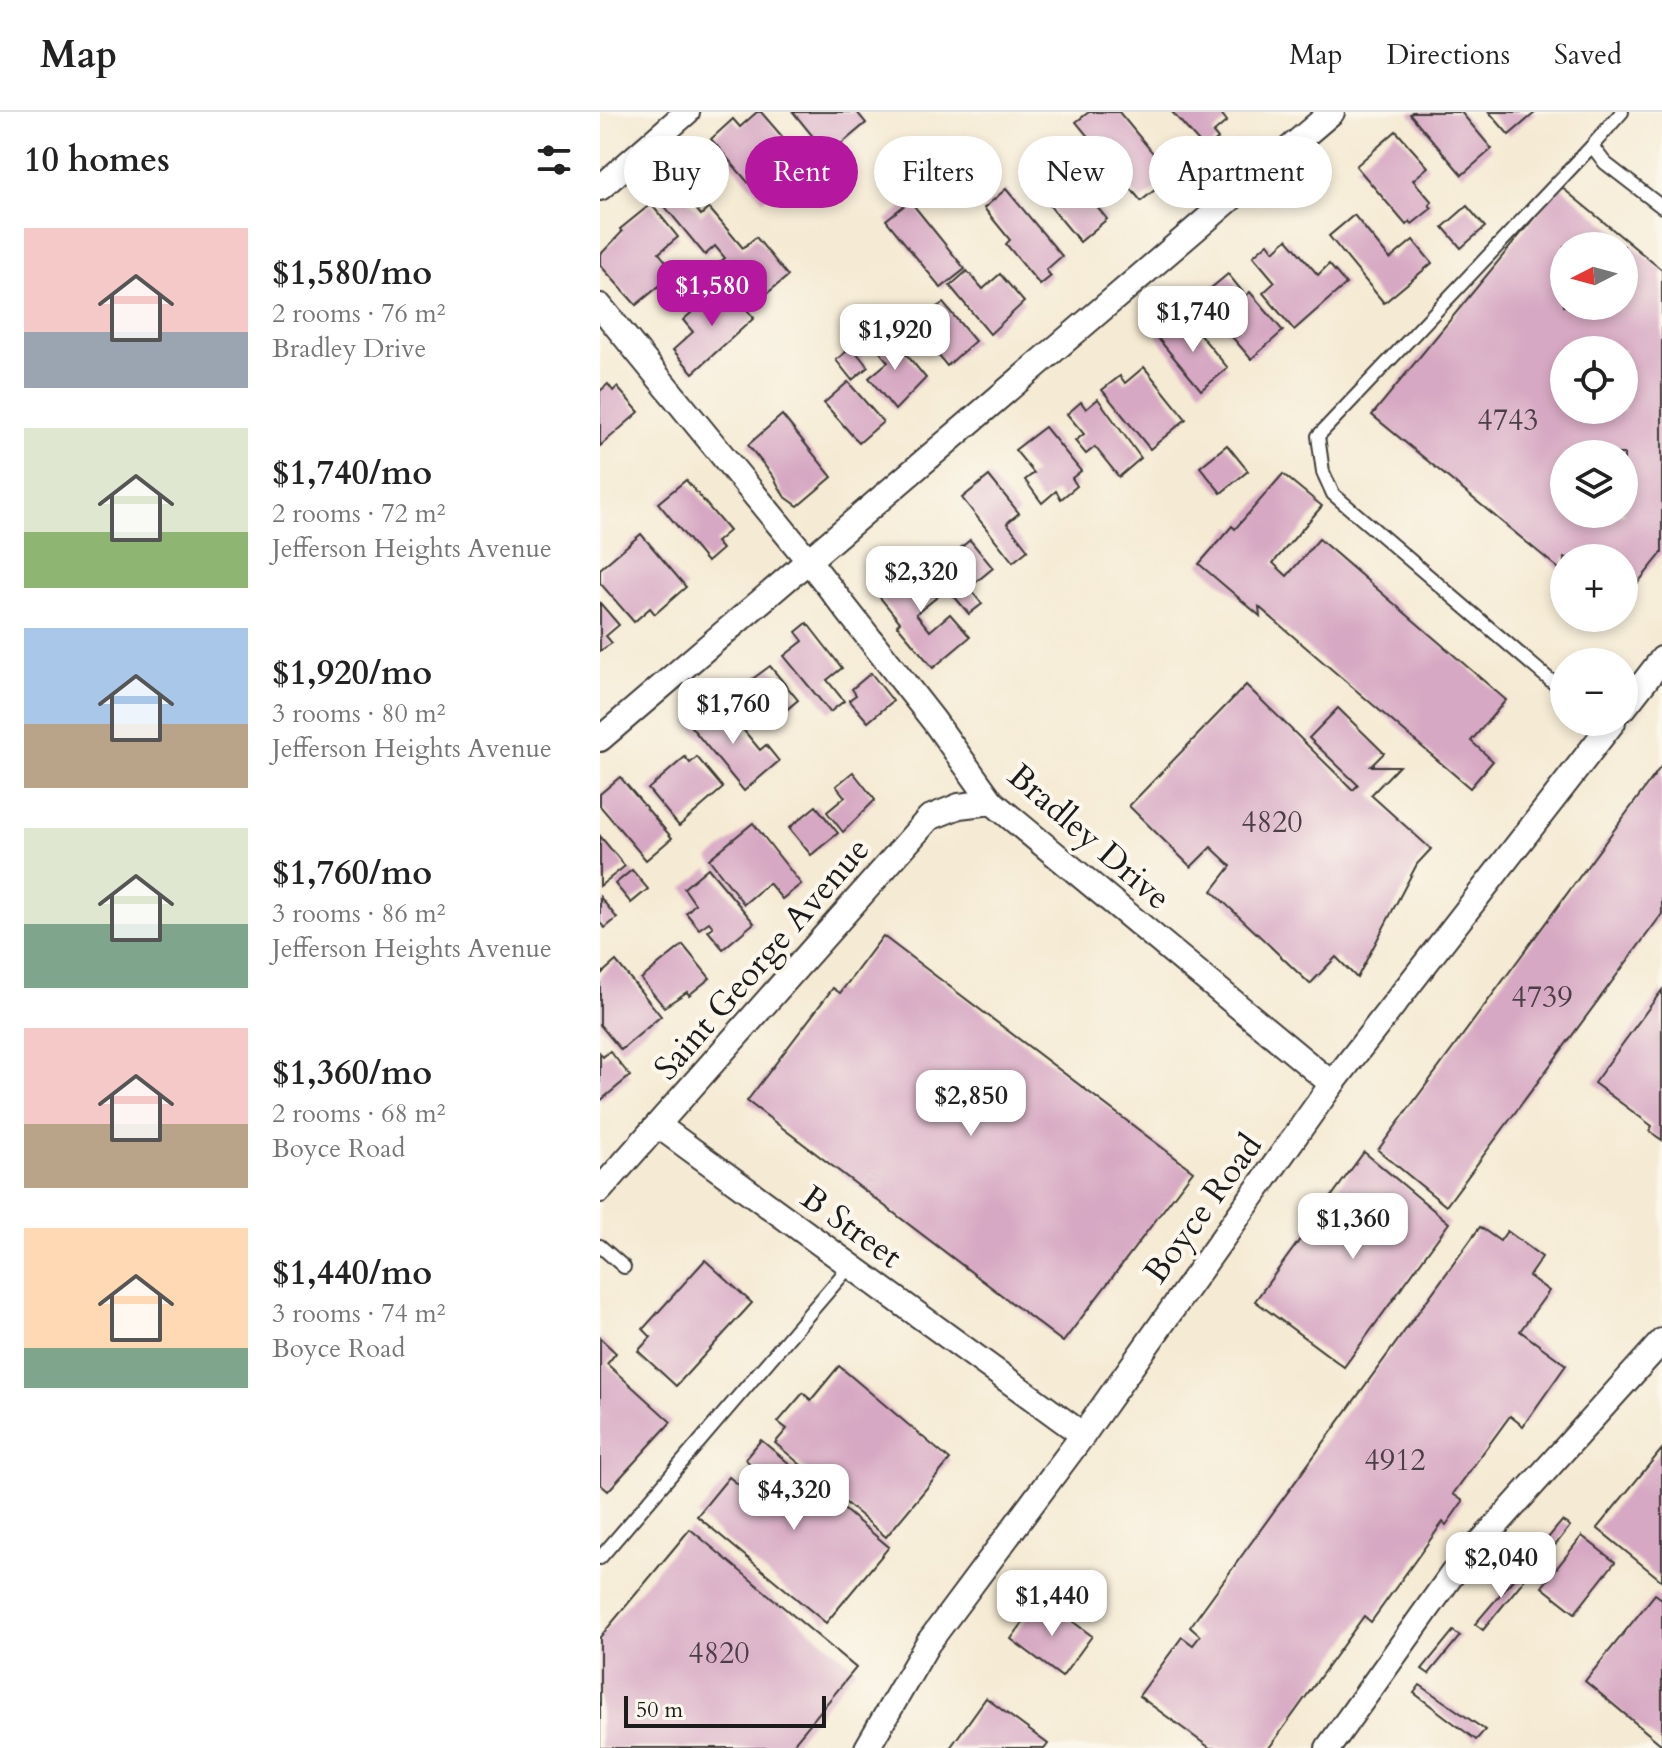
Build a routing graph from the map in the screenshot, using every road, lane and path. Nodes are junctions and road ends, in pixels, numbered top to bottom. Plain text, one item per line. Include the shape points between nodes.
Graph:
1 (687, 112) edge
2 (1332, 112) edge
3 (1622, 112) edge
4 (1592, 146) junction
5 (600, 188) edge
6 (1662, 207) edge
7 (600, 306) edge
8 (808, 560) junction
9 (1662, 659) edge
10 (1550, 680) edge
11 (1638, 690) edge
12 (1598, 736) edge
13 (600, 739) edge
14 (992, 802) junction
15 (1332, 1084) junction
16 (659, 1126) junction
17 (600, 1190) edge
18 (600, 1246) edge
19 (624, 1267) dead end
20 (849, 1267) junction
21 (1662, 1341) edge
22 (1083, 1435) junction
23 (600, 1558) edge
24 (867, 1748) edge
25 (1328, 1748) edge

1 - 5 street
2 - 8 street
3 - 4 lane
4 - 6 lane via 1605,163
4 - 10 lane via 1318,436 1323,472 1333,494
7 - 8 street, Bradley Drive
8 - 13 street
8 - 14 street, Bradley Drive
9 - 11 street
12 - 15 street, Boyce Road
14 - 15 street, Bradley Drive
14 - 16 street, Saint George Avenue via 959,806 929,818
15 - 22 street, Boyce Road
16 - 17 street, Saint George Avenue
16 - 20 street, B Street
18 - 19 lane
20 - 22 street, B Street
20 - 23 lane
21 - 25 street via 1453,1573
22 - 24 street, Boyce Road via 928,1643

